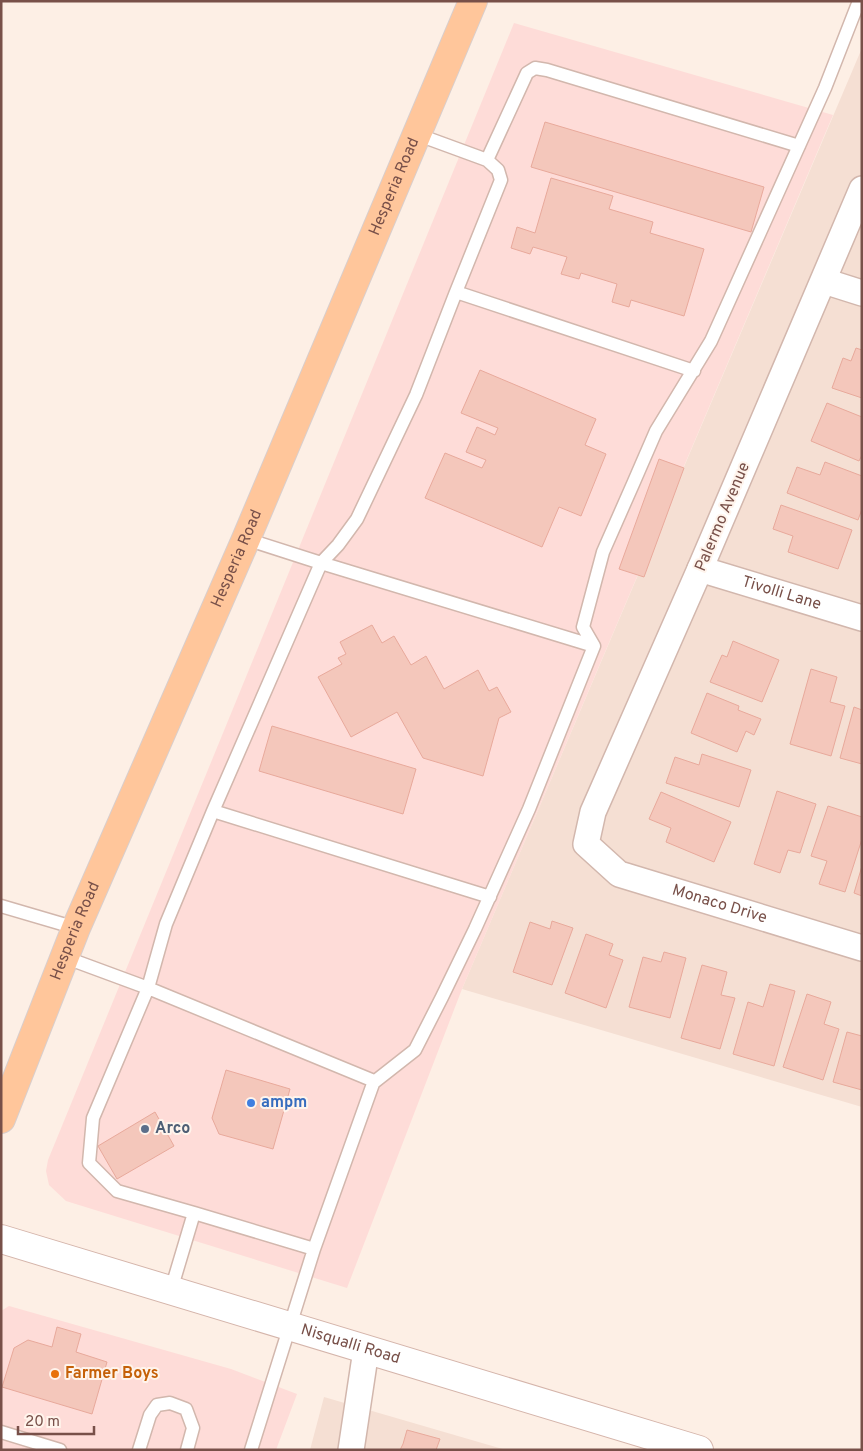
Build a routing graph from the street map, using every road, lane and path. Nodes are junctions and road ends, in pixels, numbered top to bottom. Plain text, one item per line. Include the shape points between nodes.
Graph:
1 (473, 1) edge
2 (859, 1) edge
3 (416, 134) junction
4 (799, 146) junction
5 (487, 160) junction
6 (862, 189) edge
7 (824, 281) junction
8 (456, 292) junction
9 (862, 293) edge
10 (694, 371) junction
11 (246, 539) junction
12 (321, 564) junction
13 (700, 569) junction
14 (862, 618) edge
15 (594, 646) junction
16 (213, 811) junction
17 (586, 844) joint
18 (490, 897) junction
19 (1, 906) edge
20 (76, 928) junction
21 (862, 948) edge
22 (64, 957) junction
23 (148, 988) junction
24 (373, 1083) junction
25 (1, 1118) edge
26 (194, 1214) junction
27 (1, 1239) edge
28 (314, 1249) junction
29 (172, 1290) junction
30 (291, 1327) junction
31 (366, 1350) junction
32 (1, 1432) edge
33 (60, 1450) edge
34 (139, 1450) edge
35 (187, 1450) edge
36 (251, 1450) edge
37 (351, 1450) edge
38 (699, 1450) edge

1 - 3 main road, Hesperia Road
2 - 4 lane via 826,88
3 - 5 lane
3 - 11 main road, Hesperia Road
4 - 5 lane via 535,68 528,73
4 - 10 lane via 711,341
5 - 8 lane via 498,170 501,180
6 - 7 street, Palermo Avenue
7 - 9 street
7 - 13 street, Palermo Avenue
8 - 10 lane
8 - 12 lane via 416,396 357,519
10 - 15 lane via 656,431 603,552 583,627
11 - 12 lane
11 - 20 main road, Hesperia Road
12 - 15 lane
12 - 16 lane
13 - 14 street, Tivolli Lane
13 - 17 street, Palermo Avenue via 594,812
15 - 18 lane
16 - 18 lane
16 - 23 lane via 166,924
17 - 21 street, Monaco Drive via 619,874
18 - 24 lane via 415,1050
19 - 20 lane
20 - 22 main road, Hesperia Road
22 - 23 lane
22 - 25 main road, Hesperia Road
23 - 24 lane
23 - 26 lane via 92,1118 89,1163 117,1191
24 - 28 lane
26 - 28 lane
26 - 29 lane
27 - 29 main road, Nisqualli Road
28 - 30 lane
29 - 30 main road, Nisqualli Road
30 - 31 main road, Nisqualli Road
30 - 36 lane
31 - 37 street
31 - 38 main road, Nisqualli Road
32 - 33 lane
34 - 35 lane via 150,1415 157,1405 170,1404 186,1409 193,1428

